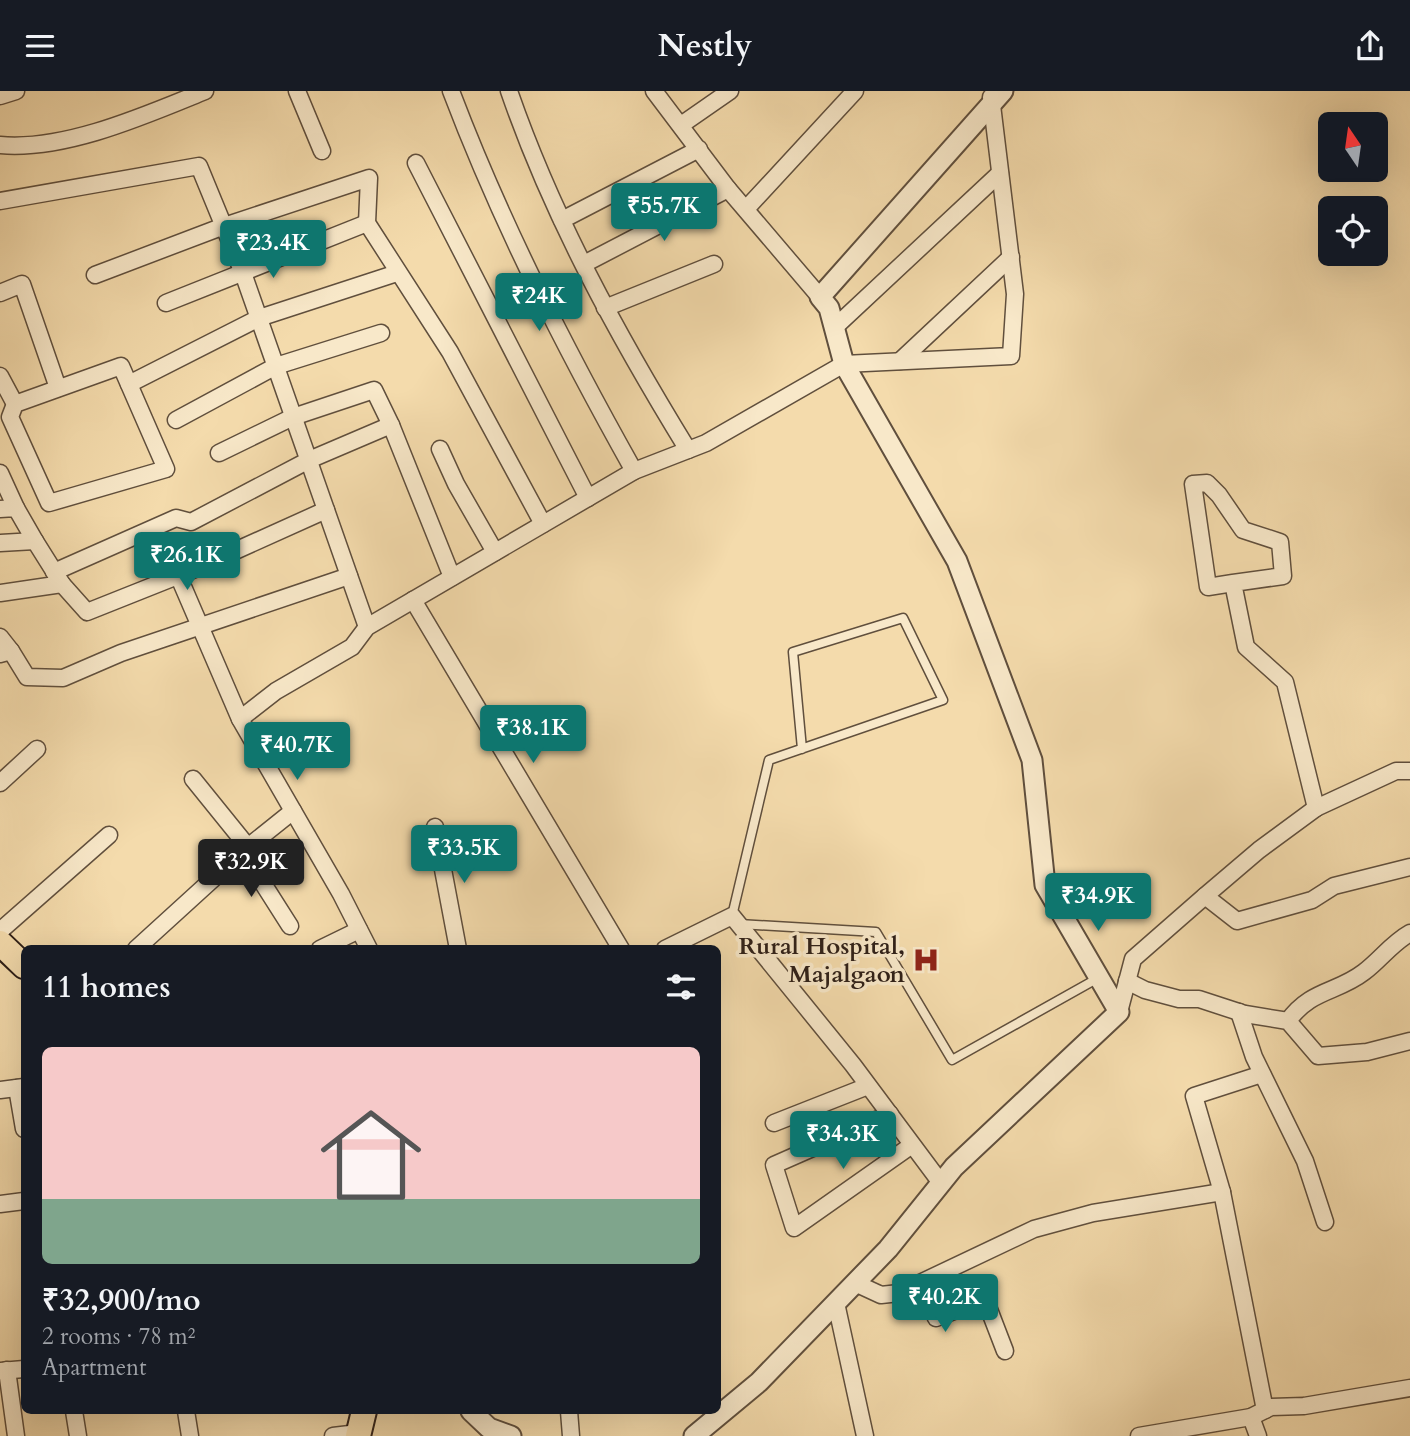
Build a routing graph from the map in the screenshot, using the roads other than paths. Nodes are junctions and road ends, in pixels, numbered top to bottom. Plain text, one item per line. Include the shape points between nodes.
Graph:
1 (16, 91) edge
2 (205, 91) edge
3 (297, 91) edge
4 (451, 91) edge
5 (509, 91) edge
6 (654, 91) edge
7 (730, 91) edge
8 (855, 91) edge
9 (995, 95) edge
10 (0, 96) edge
11 (681, 125) junction
12 (0, 145) edge
13 (699, 149) junction
14 (322, 151) dead end
15 (416, 163) dead end
16 (1000, 173) junction
17 (728, 189) junction
18 (0, 201) edge
19 (746, 209) junction
20 (562, 220) junction
21 (367, 223) junction
22 (224, 226) junction
23 (1011, 257) junction
24 (584, 264) junction
25 (714, 264) dead end
26 (243, 273) junction
27 (397, 273) junction
28 (95, 275) dead end
29 (0, 293) edge
30 (820, 297) junction
31 (166, 303) dead end
32 (605, 308) junction
33 (259, 317) junction
34 (834, 328) junction
35 (381, 333) dead end
36 (900, 361) junction
37 (844, 364) junction
38 (275, 366) junction
39 (0, 376) edge
40 (129, 384) junction
41 (58, 389) junction
42 (8, 413) edge
43 (293, 417) junction
44 (176, 420) dead end
45 (391, 425) junction
46 (440, 449) dead end
47 (688, 450) junction
48 (219, 453) dead end
49 (309, 460) junction
50 (634, 471) junction
51 (0, 473) edge
52 (588, 498) junction
53 (8, 509) edge
54 (326, 510) junction
55 (543, 524) junction
56 (35, 541) junction
57 (0, 544) edge
58 (495, 552) junction
59 (178, 575) junction
60 (349, 576) junction
61 (452, 577) junction
62 (58, 578) junction
63 (1233, 583) junction
64 (0, 593) edge
65 (413, 600) junction
66 (200, 627) junction
67 (367, 627) junction
68 (0, 637) edge
69 (6, 653) edge
70 (240, 719) junction
71 (37, 749) dead end
72 (802, 749) junction
73 (1410, 771) edge
74 (193, 779) dead end
75 (0, 783) edge
76 (1316, 808) junction
77 (293, 811) junction
78 (435, 827) dead end
79 (110, 835) dead end
80 (245, 849) junction
81 (1410, 867) edge
82 (1205, 896) junction
83 (736, 920) junction
84 (290, 926) dead end
85 (359, 930) junction
86 (0, 931) edge
87 (1410, 933) edge
88 (0, 943) edge
89 (143, 945) edge
90 (328, 945) edge
91 (367, 945) edge
92 (457, 945) edge
93 (619, 945) edge
94 (675, 945) edge
95 (21, 963) edge
96 (1100, 977) junction
97 (1127, 981) junction
98 (1240, 1011) junction
99 (1119, 1012) junction
100 (1288, 1021) junction
101 (1410, 1041) edge
102 (1262, 1074) junction
103 (868, 1086) junction
104 (21, 1088) edge
105 (0, 1090) edge
106 (890, 1114) junction
107 (774, 1123) dead end
108 (912, 1145) junction
109 (941, 1183) junction
110 (1222, 1192) junction
111 (21, 1201) edge
112 (0, 1204) edge
113 (1325, 1222) dead end
114 (855, 1283) junction
115 (922, 1284) junction
116 (836, 1303) junction
117 (1005, 1351) dead end
118 (21, 1369) edge
119 (3, 1371) edge
120 (1410, 1388) edge
121 (1258, 1413) junction
122 (74, 1414) edge
123 (186, 1414) edge
124 (474, 1414) edge
125 (569, 1414) edge
126 (721, 1414) edge
127 (721, 1414) edge
128 (360, 1427) edge
129 (501, 1435) edge
130 (16, 1436) edge
131 (78, 1436) edge
132 (190, 1436) edge
133 (333, 1436) edge
134 (571, 1436) edge
135 (694, 1436) edge
136 (864, 1436) edge
137 (1139, 1436) edge
138 (1258, 1436) edge

1 - 10 street
2 - 12 street via 109,130
3 - 14 street
4 - 50 street via 482,174 578,370
5 - 20 street via 531,156
6 - 11 street
7 - 11 street
8 - 19 street
9 - 16 street
9 - 30 street
11 - 13 street
13 - 17 street
13 - 20 street
15 - 52 street
16 - 23 street
16 - 34 street
17 - 19 street
17 - 24 street
18 - 22 street via 199,166
19 - 30 street
20 - 24 street
21 - 22 street via 369,178
21 - 26 street
21 - 27 street
22 - 26 street
22 - 28 street
23 - 36 street
23 - 36 street via 1015,295 1011,356
24 - 32 street
25 - 32 street
26 - 31 street
26 - 33 street
27 - 33 street
27 - 55 street via 450,352
29 - 41 street via 22,284
30 - 34 street via 829,308
32 - 47 street
33 - 38 street
33 - 40 street
34 - 37 street
35 - 38 street
36 - 37 street
37 - 47 street
37 - 96 street via 957,561 1032,760 1045,885
38 - 43 street
38 - 44 street
39 - 42 street
40 - 41 street via 121,366
40 - 42 street via 166,468 49,503
41 - 42 street
43 - 45 street via 374,390
43 - 48 street
43 - 49 street
45 - 49 street
45 - 61 street
46 - 58 street
47 - 50 street
49 - 54 street
49 - 62 street via 191,522 176,518
50 - 52 street
51 - 53 street
52 - 55 street
53 - 56 street
54 - 59 street
54 - 60 street
55 - 58 street
56 - 57 street
56 - 62 street
58 - 61 street
59 - 62 street via 87,612
59 - 66 street
60 - 66 street
60 - 67 street
61 - 65 street
62 - 64 street
63 - 63 street via 1283,576 1280,542 1243,530 1219,495 1207,484 1193,484 1208,587
63 - 76 street via 1246,647 1285,682
65 - 67 street
65 - 93 street
66 - 69 street via 63,678 27,677
66 - 70 street
67 - 70 street via 352,647 276,691
68 - 69 street
70 - 77 street
71 - 75 street
72 - 72 lane via 943,700 903,618 793,652
72 - 83 lane via 769,760
73 - 76 street via 1396,771
74 - 80 street
76 - 82 street
77 - 80 street
77 - 85 street
78 - 92 street
79 - 86 street
80 - 84 street
80 - 89 street
81 - 82 street via 1334,886 1312,900 1237,921
82 - 97 street via 1133,959
83 - 94 street
83 - 96 lane via 876,932 952,1061
83 - 103 street
85 - 90 street
85 - 91 street
87 - 100 street via 1363,973 1300,1004
88 - 95 main road
96 - 99 street
97 - 98 street via 1145,990
97 - 99 street
98 - 100 street
98 - 102 street
99 - 109 street
100 - 101 street via 1318,1056 1367,1052
102 - 110 street via 1194,1096
102 - 113 street via 1305,1161
103 - 106 street
103 - 107 street
104 - 105 street
106 - 108 street
106 - 108 street via 774,1165 794,1228
108 - 109 street
109 - 114 street
110 - 115 street via 1093,1213 1034,1229
110 - 121 street
111 - 112 street
114 - 115 street via 881,1295
114 - 116 street
115 - 117 street via 936,1318 985,1299
116 - 127 street via 760,1382
116 - 136 street
118 - 119 street
119 - 130 street
120 - 121 street
121 - 137 street
121 - 138 street
122 - 131 street
123 - 132 street
124 - 129 street
125 - 134 street
126 - 135 street
128 - 133 street

